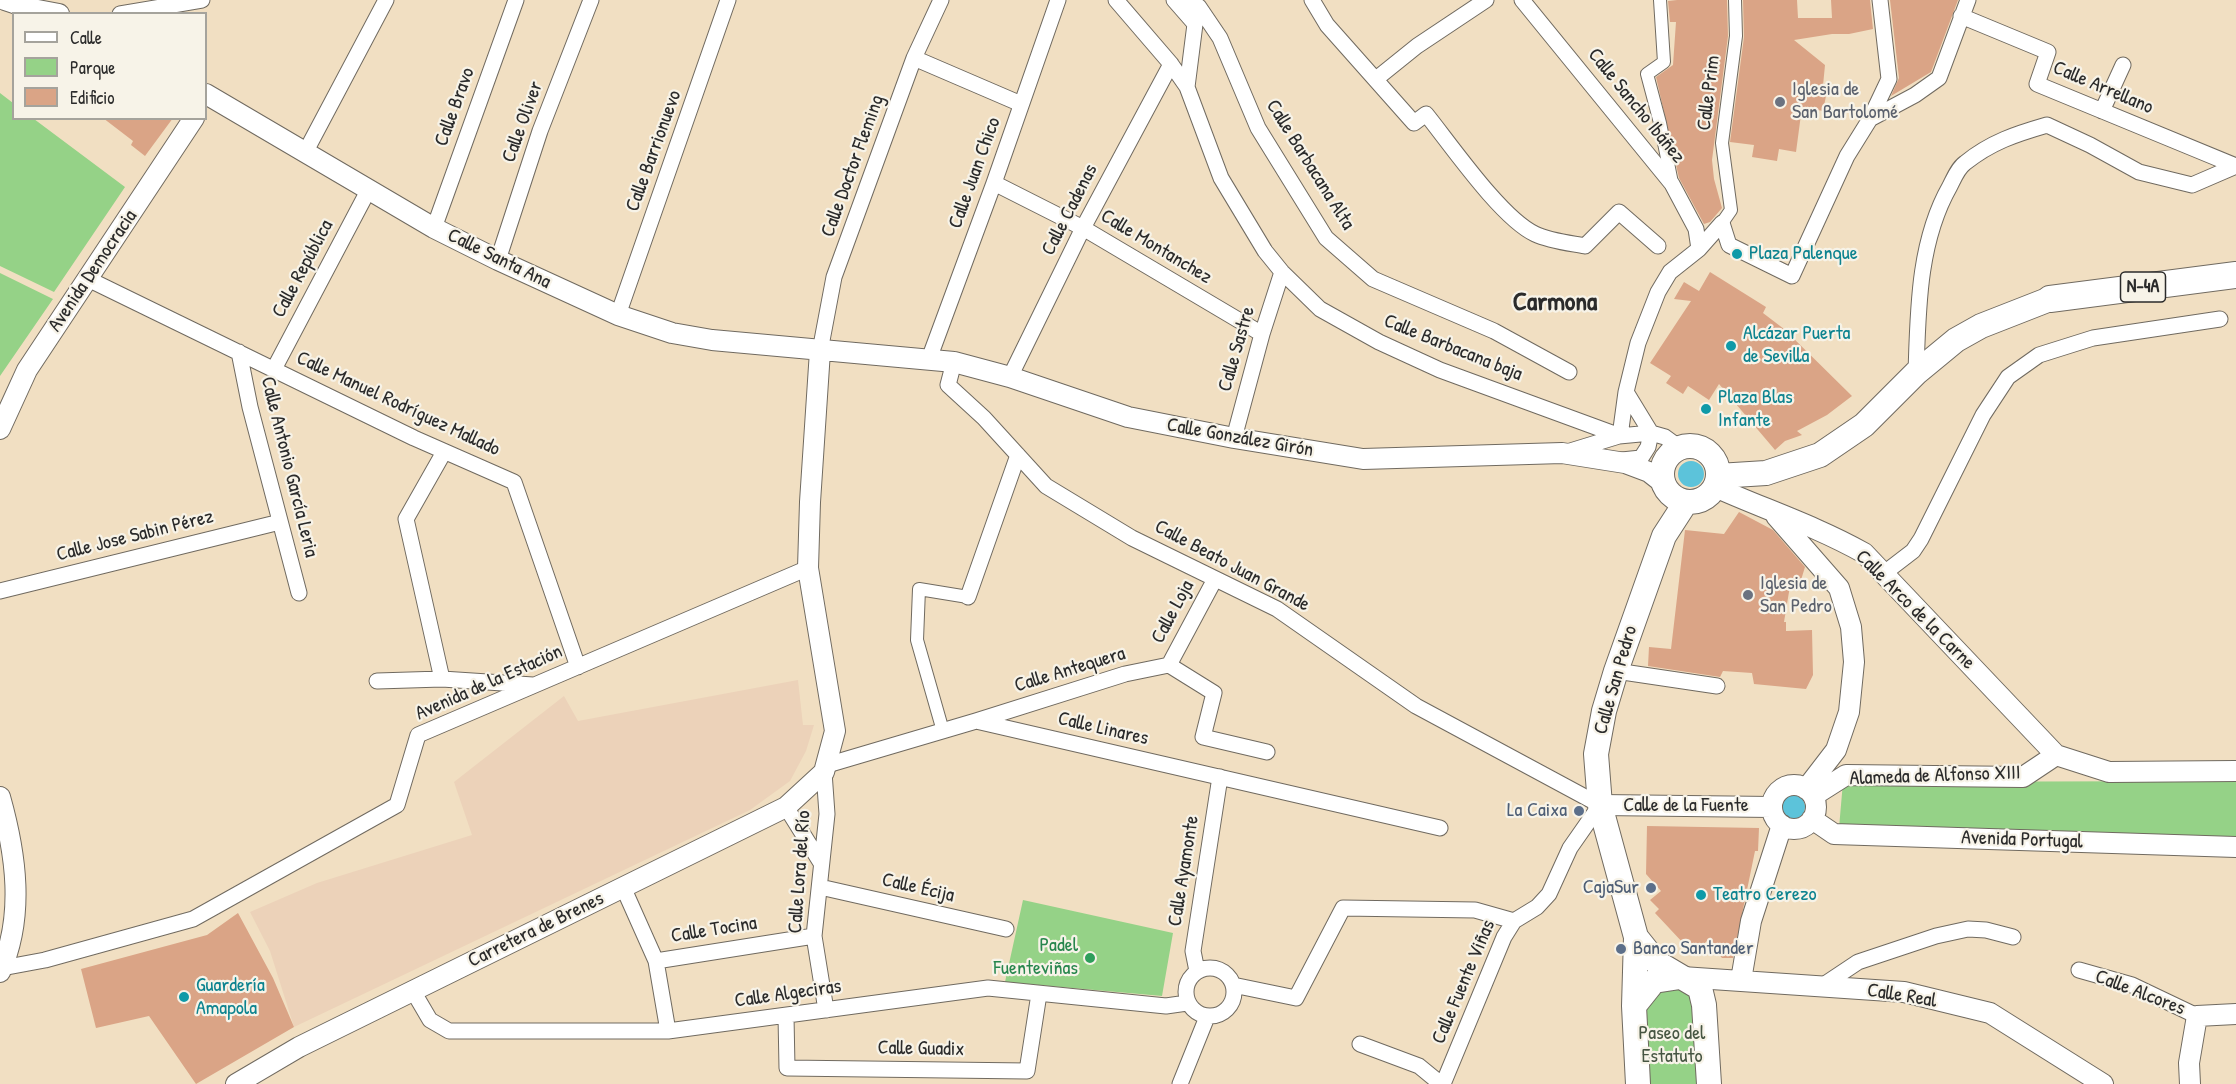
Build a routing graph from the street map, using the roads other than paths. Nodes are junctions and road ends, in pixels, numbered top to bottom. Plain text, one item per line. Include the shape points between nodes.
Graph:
1 (5, 0) edge
2 (202, 0) edge
3 (387, 0) edge
4 (516, 0) edge
5 (591, 0) edge
6 (728, 0) edge
7 (941, 0) edge
8 (1058, 0) edge
9 (1116, 0) edge
10 (1174, 0) edge
11 (1191, 0) edge
12 (1312, 0) edge
13 (1486, 0) edge
14 (1521, 0) edge
15 (1660, 0) edge
16 (1735, 0) edge
17 (1881, 0) edge
18 (1968, 0) edge
19 (148, 11) edge
20 (48, 12) edge
21 (1961, 16) junction
22 (914, 58) junction
23 (1171, 64) junction
24 (2123, 65) dead end
25 (1376, 79) junction
26 (1187, 87) junction
27 (207, 97) edge
28 (1021, 104) junction
29 (2102, 111) junction
30 (1870, 119) junction
31 (193, 120) edge
32 (306, 151) junction
33 (2236, 166) edge
34 (994, 183) junction
35 (1672, 184) junction
36 (369, 189) junction
37 (1722, 223) junction
38 (434, 228) junction
39 (1083, 228) junction
40 (1658, 246) dead end
41 (1700, 249) junction
42 (498, 260) junction
43 (1282, 272) junction
44 (2236, 275) edge
45 (88, 279) junction
46 (2050, 299) joint
47 (618, 315) junction
48 (2220, 319) dead end
49 (1262, 334) junction
50 (820, 351) junction
51 (238, 352) junction
52 (929, 359) junction
53 (954, 362) junction
54 (274, 369) junction
55 (1569, 372) dead end
56 (1917, 373) junction
57 (1010, 377) junction
58 (1626, 392) junction
59 (0, 429) edge
60 (1651, 433) junction
61 (1620, 436) junction
62 (1234, 438) junction
63 (1680, 448) junction
64 (444, 452) junction
65 (1563, 453) junction
66 (1018, 455) junction
67 (1607, 460) junction
68 (1717, 481) junction
69 (1663, 483) junction
70 (1686, 502) junction
71 (1772, 512) junction
72 (280, 522) junction
73 (808, 568) junction
74 (1882, 574) junction
75 (1215, 579) junction
76 (0, 591) edge
77 (299, 593) dead end
78 (968, 597) joint
79 (1168, 665) junction
80 (578, 667) junction
81 (1616, 671) junction
82 (442, 679) junction
83 (377, 681) dead end
84 (535, 685) junction
85 (1717, 686) dead end
86 (976, 722) junction
87 (943, 731) junction
88 (1267, 752) dead end
89 (2056, 755) junction
90 (825, 768) junction
91 (2236, 771) edge
92 (1220, 777) junction
93 (1810, 793) junction
94 (0, 796) edge
95 (1600, 805) junction
96 (786, 807) junction
97 (1772, 807) junction
98 (1812, 819) junction
99 (1782, 825) junction
100 (1440, 828) dead end
101 (2236, 847) edge
102 (821, 863) junction
103 (623, 887) junction
104 (820, 887) junction
105 (1514, 921) junction
106 (1006, 929) dead end
107 (814, 936) junction
108 (1636, 937) junction
109 (2013, 937) dead end
110 (656, 960) junction
111 (1, 970) edge
112 (2079, 970) dead end
113 (1197, 971) junction
114 (1680, 977) junction
115 (1741, 980) junction
116 (1233, 985) junction
117 (1822, 986) junction
118 (412, 991) junction
119 (1039, 993) junction
120 (1187, 1002) junction
121 (1634, 1006) junction
122 (826, 1010) junction
123 (2236, 1014) edge
124 (786, 1016) junction
125 (2197, 1016) junction
126 (1207, 1017) junction
127 (668, 1031) junction
128 (1360, 1044) dead end
129 (236, 1084) edge
130 (1180, 1084) edge
131 (1442, 1084) edge
132 (1638, 1084) edge
133 (1709, 1084) edge
134 (2103, 1084) edge
135 (2190, 1084) edge

1 - 20 street
2 - 19 street
3 - 32 street
4 - 38 street, Calle Bravo
5 - 42 street, Calle Oliver via 540,132
6 - 47 street, Calle Barrionuevo
7 - 22 street, Calle Doctor Fleming
8 - 28 street, Calle Juan Chico
9 - 23 street, Calle Barbacana baja
10 - 26 street via 1195,24
11 - 55 street, Calle Barbacana Alta via 1220,38 1258,128 1326,238 1373,279 1494,331
12 - 25 street via 1327,25
13 - 25 street
14 - 35 street, Calle Sancho Ibáñez
15 - 35 street via 1664,62 1647,74
16 - 37 street, Calle Prim via 1736,36 1722,143 1731,210
17 - 30 street via 1889,80
18 - 21 street
21 - 29 street, Calle Arrellano via 2048,52 2037,84
21 - 30 street via 1939,78
22 - 28 street
22 - 50 street, Calle Doctor Fleming via 834,277
23 - 26 street, Calle Barbacana baja
23 - 39 street, Calle Cadenas
24 - 29 street
25 - 40 street via 1414,123 1426,114 1490,194 1521,226 1536,235 1585,246 1619,212
26 - 43 street, Calle Barbacana baja via 1221,178
27 - 32 street, Calle Santa Ana
28 - 34 street, Calle Juan Chico
29 - 33 street, Calle Arrellano
30 - 37 street via 1847,156 1792,276 1729,245
31 - 45 street, Avenida Democracia
32 - 36 street, Calle Santa Ana
33 - 56 street via 2192,185 2139,172 2047,125 2005,137 1962,164 1937,208 1925,257
34 - 39 street, Calle Montanchez
34 - 52 street, Calle Juan Chico
35 - 41 street, Calle Sancho Ibáñez via 1696,229
36 - 38 street, Calle Santa Ana
36 - 54 street, Calle República
37 - 41 street
38 - 42 street, Calle Santa Ana
39 - 49 street, Calle Montanchez
39 - 57 street, Calle Cadenas
41 - 58 street via 1670,272 1658,291 1638,343
42 - 47 street, Calle Santa Ana
43 - 49 street, Calle Sastre
43 - 61 street, Calle Barbacana baja via 1320,309 1379,342 1440,370
44 - 46 highway, N-4A
45 - 51 street, Calle Manuel Rodríguez Mallado
45 - 59 street, Avenida Democracia via 27,370
46 - 56 main road via 1981,326 1956,340
47 - 50 street, Calle Santa Ana via 672,333
48 - 74 street via 2093,339 2039,355 2008,377 1983,415 1921,539
49 - 62 street, Calle Sastre
50 - 52 street, Calle González Girón
50 - 73 street
51 - 54 street, Calle Manuel Rodríguez Mallado
51 - 72 street, Calle Antonio García Leria
52 - 53 street, Calle González Girón
53 - 57 street, Calle González Girón
53 - 66 street, Calle Beato Juan Grande via 948,386
54 - 64 street, Calle Manuel Rodríguez Mallado
56 - 68 main road via 1864,425 1820,455 1766,473
57 - 62 street, Calle González Girón via 1128,417
58 - 60 street
58 - 61 street
60 - 61 street
60 - 63 street
60 - 67 street via 1641,458
61 - 65 street
62 - 65 street, Calle González Girón via 1363,459
63 - 68 main road via 1694,447 1708,453 1717,468
63 - 69 main road via 1667,459
64 - 80 street, Calle Manuel Rodríguez Mallado via 514,482
64 - 82 street via 406,519
65 - 67 street, Calle González Girón
66 - 75 street, Calle Beato Juan Grande via 1046,486 1132,538
66 - 78 street
67 - 69 street, Calle González Girón via 1649,472
68 - 70 main road via 1703,499
68 - 71 street, Calle Arco de la Carne
69 - 70 main road via 1672,495
70 - 81 main road, Calle San Pedro via 1664,536
71 - 74 street, Calle Arco de la Carne via 1838,538 1864,553
71 - 93 street via 1839,588 1851,627 1854,662 1849,712 1836,750
72 - 76 street, Calle Jose Sabin Pérez
72 - 77 street, Calle Antonio García Leria
73 - 80 street, Avenida de la Estación
73 - 90 street via 836,731
74 - 89 street, Calle Arco de la Carne
75 - 79 street, Calle Loja
75 - 95 street, Calle Beato Juan Grande via 1277,609 1416,705
78 - 87 street via 919,589 917,640
79 - 86 street, Calle Antequera via 1125,674
79 - 88 street via 1214,693 1203,737
80 - 84 street, Avenida de la Estación
81 - 85 street
81 - 95 main road, Calle San Pedro via 1596,754
82 - 83 street
82 - 84 street
84 - 111 street, Avenida de la Estación via 418,735 398,805 193,919
86 - 87 street, Calle Antequera
86 - 92 street, Calle Linares
87 - 90 street, Calle Antequera
89 - 91 street via 2109,772
89 - 93 street, Alameda de Alfonso XIII via 2023,777 1846,775
90 - 96 street, Carretera de Brenes
90 - 102 street, Calle Lora del Río via 827,814
92 - 100 street, Calle Linares
92 - 113 street, Calle Ayamonte via 1193,951
93 - 97 street via 1800,786 1787,786 1776,794
93 - 98 street via 1816,808
94 - 111 street via 10,834 16,886 13,935
95 - 97 street, Calle de la Fuente
95 - 105 street via 1570,848 1549,894
95 - 108 main road, Calle San Pedro
96 - 102 street
96 - 103 street, Carretera de Brenes
97 - 99 street
98 - 99 street via 1795,829
98 - 101 street, Avenida Portugal via 1834,834
99 - 115 street via 1751,921
102 - 104 street, Calle Lora del Río
103 - 110 street
103 - 118 street, Carretera de Brenes
104 - 106 street, Calle Écija
104 - 107 street, Calle Lora del Río
105 - 116 street, Calle Fuente Viñas via 1475,910 1343,908 1296,998
105 - 131 street, Calle Fuente Viñas
107 - 110 street, Calle Tocina
107 - 122 street, Calle Lora del Río
108 - 114 main road via 1656,962
108 - 121 main road
109 - 117 street via 1968,929 1936,936 1858,962
110 - 127 street
112 - 125 street, Calle Alcores via 2132,985
113 - 116 street via 1219,969
113 - 120 street via 1188,982
114 - 115 street, Calle Real
114 - 121 main road via 1654,981
114 - 133 main road via 1700,988
115 - 117 street, Calle Real
116 - 126 street via 1229,1008
117 - 134 street, Calle Real via 1904,992 1990,1013
118 - 127 street, Calle Algeciras via 430,1020 449,1031
118 - 129 street, Carretera de Brenes via 298,1047
119 - 120 street, Calle Algeciras via 1166,1006
119 - 122 street, Calle Algeciras via 988,988
119 - 124 street, Calle Guadix via 1027,1071 787,1068
120 - 126 street
121 - 132 main road
122 - 124 street, Calle Algeciras
123 - 125 street, Calle Alcores
124 - 127 street, Calle Algeciras
125 - 135 street via 2189,1063
126 - 130 street
128 - 131 street, Calle Fuente Viñas via 1419,1066

